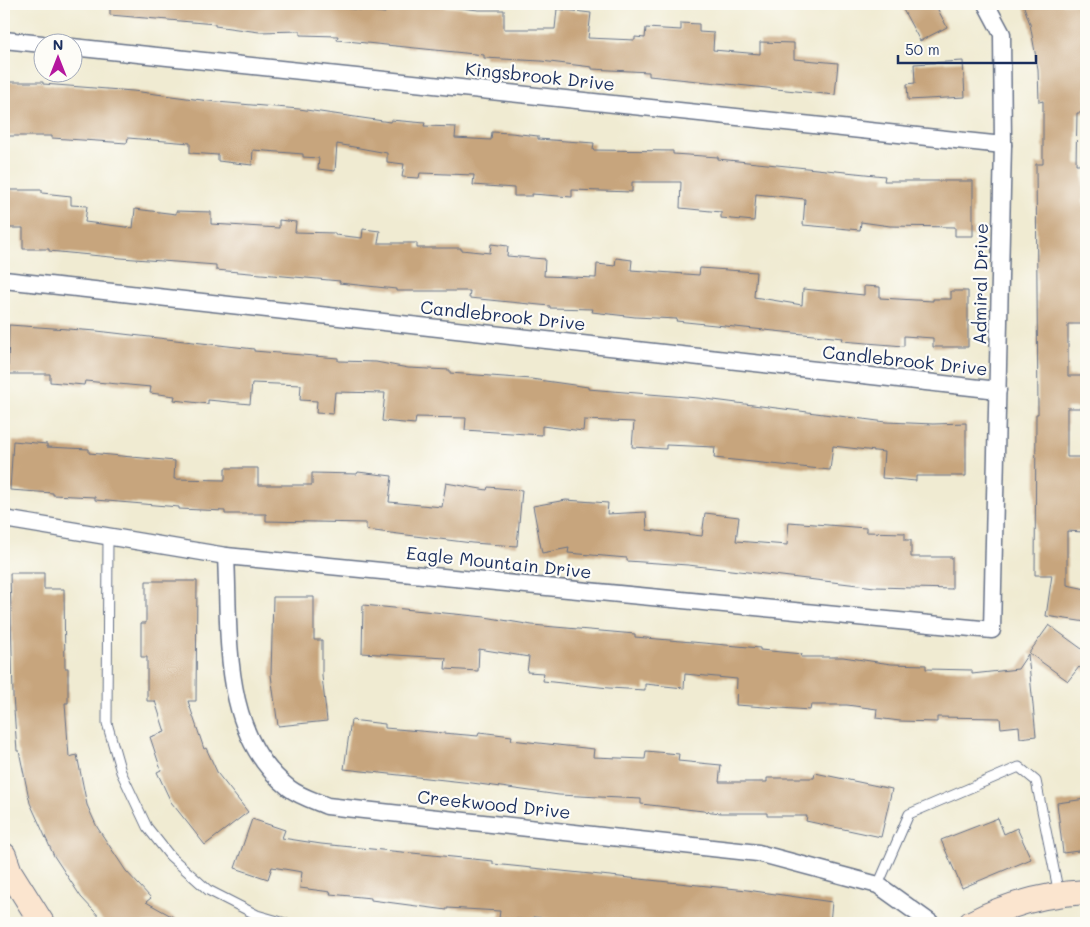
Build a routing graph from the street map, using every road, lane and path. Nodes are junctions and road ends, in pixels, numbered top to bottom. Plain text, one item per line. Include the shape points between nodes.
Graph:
1 (986, 4) edge
2 (4, 40) edge
3 (32, 43) edge
4 (82, 48) edge
5 (1003, 145) junction
6 (4, 280) edge
7 (998, 390) junction
8 (4, 519) edge
9 (108, 536) junction
10 (226, 556) junction
11 (992, 630) joint
12 (4, 856) edge
13 (878, 885) junction
14 (1086, 892) edge
15 (1060, 894) junction
16 (42, 923) edge
17 (285, 923) edge
18 (931, 923) edge
19 (971, 923) edge

1 - 5 street, Admiral Drive via 1002,34
2 - 3 street
4 - 5 street, Kingsbrook Drive
5 - 7 street, Admiral Drive
6 - 7 street, Candlebrook Drive
7 - 11 street, Admiral Drive
8 - 9 street, Eagle Mountain Drive
9 - 10 street, Eagle Mountain Drive
9 - 17 lane via 107,723 121,772 147,827 170,856 208,890 256,915
10 - 11 street, Eagle Mountain Drive
10 - 13 street, Creekwood Drive via 232,674 238,709 253,746 269,768 290,788 327,806 758,853
12 - 16 street via 10,872
13 - 15 lane via 909,814 1019,767 1036,781
13 - 18 street, Creekwood Drive
14 - 15 street
15 - 19 street via 999,908

